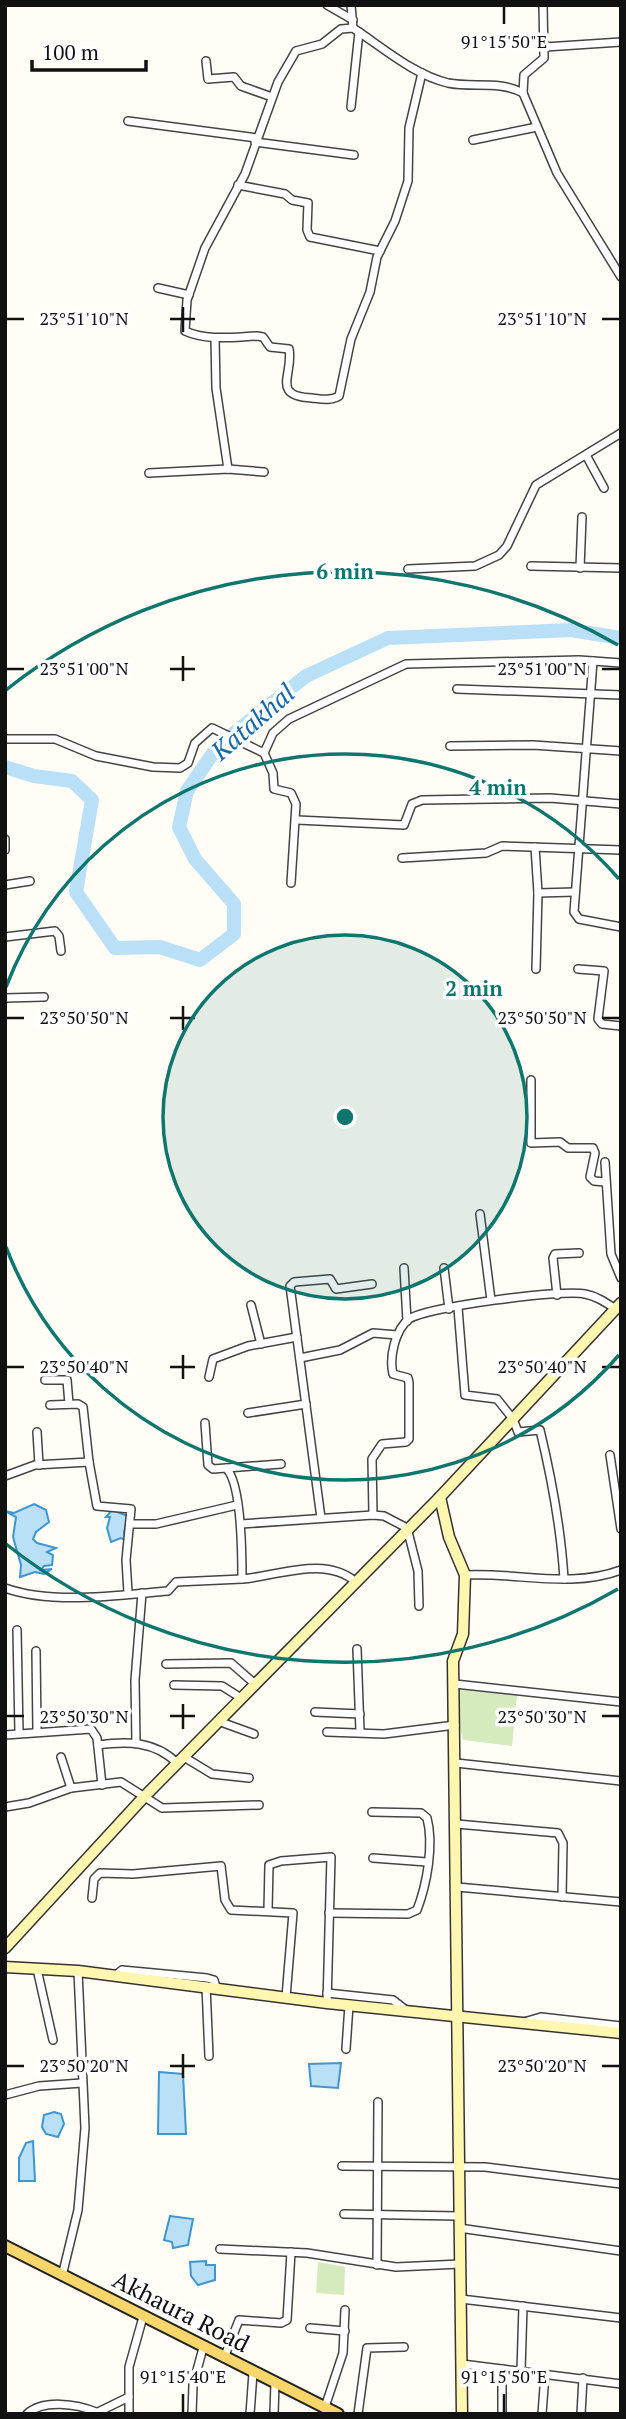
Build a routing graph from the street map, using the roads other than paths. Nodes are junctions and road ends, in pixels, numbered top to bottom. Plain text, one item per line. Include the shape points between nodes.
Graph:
1 (327, 5) edge
2 (351, 5) edge
3 (543, 5) edge
4 (355, 27) junction
5 (621, 42) edge
6 (545, 47) junction
7 (206, 61) dead end
8 (422, 73) junction
9 (523, 93) junction
10 (272, 97) junction
11 (351, 107) dead end
12 (128, 121) dead end
13 (537, 127) junction
14 (256, 140) junction
15 (472, 140) dead end
16 (354, 155) dead end
17 (239, 185) junction
18 (380, 251) junction
19 (621, 277) edge
20 (158, 288) dead end
21 (189, 295) junction
22 (215, 338) junction
23 (621, 433) edge
24 (586, 455) junction
25 (228, 469) junction
26 (264, 472) dead end
27 (149, 473) dead end
28 (604, 488) dead end
29 (582, 517) dead end
30 (531, 566) dead end
31 (580, 568) junction
32 (621, 568) edge
33 (408, 569) dead end
34 (593, 661) junction
35 (621, 663) edge
36 (457, 689) dead end
37 (590, 693) junction
38 (621, 695) edge
39 (5, 739) edge
40 (450, 746) dead end
41 (585, 750) junction
42 (621, 751) edge
43 (264, 753) junction
44 (583, 800) junction
45 (621, 804) edge
46 (298, 820) junction
47 (5, 839) edge
48 (535, 846) junction
49 (578, 847) junction
50 (5, 850) edge
51 (621, 850) edge
52 (402, 858) dead end
53 (30, 881) dead end
54 (291, 883) dead end
55 (5, 885) edge
56 (575, 892) junction
57 (538, 893) junction
58 (621, 928) edge
59 (5, 937) edge
60 (61, 951) dead end
61 (536, 969) dead end
62 (578, 969) dead end
63 (44, 996) dead end
64 (5, 998) edge
65 (621, 1026) edge
66 (531, 1080) dead end
67 (605, 1162) dead end
68 (605, 1182) junction
69 (480, 1214) dead end
70 (579, 1253) dead end
71 (404, 1268) dead end
72 (444, 1268) dead end
73 (620, 1278) edge
74 (372, 1284) dead end
75 (558, 1295) junction
76 (491, 1300) junction
77 (251, 1305) dead end
78 (617, 1306) edge
79 (457, 1308) junction
80 (449, 1309) junction
81 (407, 1321) junction
82 (397, 1335) junction
83 (297, 1337) junction
84 (261, 1344) junction
85 (300, 1358) junction
86 (209, 1377) dead end
87 (45, 1380) dead end
88 (69, 1404) junction
89 (306, 1404) junction
90 (50, 1405) dead end
91 (248, 1413) dead end
92 (513, 1419) junction
93 (205, 1423) dead end
94 (37, 1432) dead end
95 (610, 1455) dead end
96 (89, 1462) junction
97 (282, 1464) dead end
98 (39, 1465) junction
99 (226, 1468) junction
100 (5, 1476) edge
101 (440, 1497) junction
102 (237, 1504) junction
103 (373, 1515) junction
104 (321, 1518) junction
105 (130, 1524) junction
106 (242, 1524) junction
107 (407, 1528) junction
108 (621, 1529) edge
109 (621, 1570) edge
110 (465, 1576) junction
111 (242, 1579) junction
112 (564, 1579) junction
113 (356, 1582) junction
114 (5, 1588) edge
115 (128, 1593) junction
116 (142, 1593) junction
117 (419, 1606) dead end
118 (16, 1630) dead end
119 (357, 1649) dead end
120 (36, 1651) dead end
121 (166, 1664) dead end
122 (255, 1684) junction
123 (455, 1684) junction
124 (174, 1685) dead end
125 (238, 1696) junction
126 (621, 1702) edge
127 (315, 1712) dead end
128 (360, 1714) junction
129 (218, 1721) junction
130 (455, 1725) junction
131 (37, 1731) junction
132 (360, 1731) junction
133 (327, 1732) dead end
134 (19, 1733) junction
135 (254, 1734) dead end
136 (5, 1735) edge
137 (136, 1744) junction
138 (98, 1745) junction
139 (61, 1756) dead end
140 (177, 1759) junction
141 (456, 1763) junction
142 (249, 1778) dead end
143 (621, 1781) edge
144 (102, 1785) junction
145 (71, 1788) junction
146 (137, 1792) junction
147 (259, 1805) dead end
148 (5, 1807) edge
149 (372, 1812) dead end
150 (457, 1824) junction
151 (373, 1858) dead end
152 (426, 1862) junction
153 (457, 1887) junction
154 (562, 1897) junction
155 (92, 1898) dead end
156 (621, 1902) edge
157 (268, 1910) junction
158 (329, 1913) junction
159 (5, 1948) edge
160 (5, 1967) edge
161 (37, 1969) junction
162 (78, 1971) junction
163 (211, 1987) junction
164 (286, 1997) junction
165 (327, 1998) junction
166 (349, 2005) junction
167 (407, 2011) junction
168 (457, 2016) junction
169 (524, 2022) junction
170 (621, 2026) edge
171 (621, 2033) edge
172 (53, 2040) dead end
173 (346, 2049) dead end
174 (209, 2056) dead end
175 (82, 2083) junction
176 (5, 2095) edge
177 (378, 2102) dead end
178 (342, 2166) dead end
179 (378, 2167) junction
180 (457, 2167) junction
181 (621, 2184) edge
182 (344, 2214) dead end
183 (378, 2215) junction
184 (458, 2216) junction
185 (459, 2228) junction
186 (5, 2246) edge
187 (219, 2249) dead end
188 (621, 2251) edge
189 (291, 2252) junction
190 (460, 2264) junction
191 (377, 2265) junction
192 (62, 2276) junction
193 (461, 2299) junction
194 (523, 2306) junction
195 (345, 2310) dead end
196 (143, 2317) junction
197 (621, 2318) edge
198 (310, 2328) dead end
199 (345, 2331) junction
200 (404, 2347) dead end
201 (203, 2348) junction
202 (224, 2358) junction
203 (462, 2364) junction
204 (502, 2369) junction
205 (521, 2371) junction
206 (253, 2373) junction
207 (545, 2374) junction
208 (583, 2378) junction
209 (275, 2382) junction
210 (621, 2384) edge
211 (129, 2398) junction
212 (325, 2407) junction
213 (95, 2413) edge
214 (27, 2414) edge
215 (129, 2414) edge
216 (192, 2414) edge
217 (250, 2414) edge
218 (274, 2414) edge
219 (338, 2414) edge
220 (358, 2414) edge
221 (462, 2414) edge
222 (502, 2414) edge
223 (542, 2414) edge
224 (581, 2414) edge

1 - 4 street
2 - 4 street
3 - 6 street
4 - 8 street
4 - 10 street via 296,51
4 - 11 street
5 - 6 street
6 - 9 street via 543,62 524,75
7 - 10 street via 208,79 234,77 241,86
8 - 9 street via 449,83 501,86
8 - 18 street via 409,128 408,181
9 - 13 street
10 - 14 street
12 - 14 street
13 - 15 street
13 - 19 street via 556,173
14 - 16 street
14 - 17 street
17 - 18 street via 308,203 310,236
17 - 21 street via 205,248
18 - 22 street via 337,398 299,398 290,393 286,379 289,349 270,346 257,336
20 - 21 street
21 - 22 street via 185,331
22 - 25 street via 216,388
23 - 24 street
24 - 28 street
24 - 33 street via 534,488 499,555 475,566
25 - 26 street
25 - 27 street
29 - 31 street
30 - 31 street
31 - 32 street
34 - 35 street
34 - 37 street
34 - 43 street via 406,664 289,719 273,733
36 - 37 street
37 - 38 street
37 - 41 street
39 - 43 street via 55,739 96,756 180,768 188,763 198,739 214,729
40 - 41 street
41 - 42 street
41 - 44 street
43 - 46 street via 274,789 294,797
44 - 45 street
44 - 46 street via 422,800 412,804 404,825
44 - 49 street
46 - 54 street
47 - 50 street
48 - 49 street
48 - 52 street
48 - 57 street
49 - 51 street
49 - 56 street
53 - 55 street
56 - 57 street
56 - 58 street via 575,916
57 - 61 street
59 - 60 street via 55,931
62 - 65 street via 604,971 598,1019 602,1024
63 - 64 street
66 - 68 street via 531,1143 593,1148 590,1177
67 - 68 street
68 - 73 street via 611,1254
69 - 76 street
70 - 75 street via 555,1254
71 - 81 street
72 - 80 street
74 - 83 street via 336,1289 330,1279 291,1283
75 - 76 street
75 - 78 street via 582,1293
76 - 79 street
77 - 84 street
78 - 92 street
79 - 80 street
79 - 92 street via 465,1395 497,1399
80 - 81 street via 422,1313
81 - 82 street
82 - 85 street via 373,1333 340,1350
82 - 103 street via 391,1368 393,1374 408,1378 409,1439 382,1444 374,1454
83 - 84 street
83 - 85 street
84 - 86 street via 213,1359
85 - 89 street
87 - 88 street via 67,1380
88 - 90 street
88 - 96 street via 83,1407
89 - 91 street
89 - 104 street
92 - 101 street
92 - 112 street via 518,1432 540,1430 561,1524
93 - 99 street via 208,1465
94 - 98 street
95 - 108 street
96 - 98 street
96 - 105 street via 96,1504 128,1507
97 - 99 street
98 - 100 street
99 - 102 street
101 - 107 street
101 - 110 street
102 - 105 street via 156,1524
102 - 106 street
103 - 104 street
103 - 107 street
104 - 106 street
105 - 115 street
106 - 111 street
107 - 113 street
107 - 117 street via 416,1560
109 - 112 street
110 - 112 street
110 - 123 street via 463,1634 453,1661
111 - 113 street via 304,1568 342,1572
111 - 116 street via 176,1582 171,1591
113 - 122 street
114 - 115 street via 62,1597
115 - 116 street
116 - 137 street via 135,1680
118 - 134 street
119 - 128 street
120 - 131 street
121 - 122 street via 231,1664
122 - 125 street
123 - 126 street
123 - 130 street
124 - 125 street via 226,1688
125 - 129 street
127 - 128 street
128 - 132 street
129 - 135 street
129 - 140 street
130 - 132 street via 383,1734
130 - 141 street
131 - 134 street
131 - 138 street via 91,1729
132 - 133 street
134 - 136 street
137 - 138 street
137 - 140 street
138 - 144 street
139 - 145 street
140 - 142 street via 212,1774
140 - 146 street
141 - 143 street
141 - 150 street
144 - 145 street
144 - 146 street via 121,1782
145 - 148 street
146 - 147 street via 162,1808
146 - 159 street
149 - 152 street via 425,1815 429,1830
150 - 153 street
150 - 154 street via 558,1833 563,1843
151 - 152 street
152 - 158 street via 417,1910 408,1914
153 - 154 street
153 - 168 street
154 - 156 street
155 - 157 street via 94,1879 100,1873 216,1865 223,1868 227,1907 239,1912
157 - 158 street via 269,1865 329,1856 333,1861
157 - 164 street via 294,1916
158 - 165 street
160 - 161 street
161 - 162 street
161 - 172 street
162 - 163 street
162 - 175 street
163 - 164 street
163 - 174 street
164 - 165 street
165 - 166 street
165 - 167 street via 393,2000
166 - 167 street
166 - 173 street
167 - 168 street
168 - 169 street
168 - 180 street
169 - 170 street via 541,2017
169 - 171 street
175 - 176 street via 39,2086
175 - 192 street via 85,2128 80,2193
177 - 179 street
178 - 179 street
179 - 180 street
179 - 183 street
180 - 181 street
180 - 184 street
182 - 183 street
183 - 184 street
183 - 191 street
184 - 185 street
185 - 188 street
185 - 190 street
186 - 192 main road, Akhaura Road
187 - 189 street
189 - 191 street
189 - 202 street via 287,2320 242,2319
190 - 191 street via 419,2268
190 - 193 street
192 - 196 main road, Akhaura Road
193 - 194 street
193 - 203 street
194 - 197 street
194 - 205 street
195 - 199 street
196 - 201 main road, Akhaura Road
196 - 211 street via 129,2367
198 - 199 street
199 - 212 street via 341,2361
200 - 220 street via 368,2348
201 - 202 main road, Akhaura Road
201 - 216 street via 193,2385
202 - 206 main road, Akhaura Road
203 - 204 street
203 - 221 street
204 - 205 street
204 - 222 street
205 - 207 street
206 - 209 main road, Akhaura Road
206 - 217 street
207 - 208 street
207 - 223 street
208 - 210 street
208 - 224 street
209 - 212 main road, Akhaura Road
209 - 218 street
211 - 213 street
211 - 215 street
212 - 219 main road, Akhaura Road
213 - 214 street via 78,2407 46,2406

